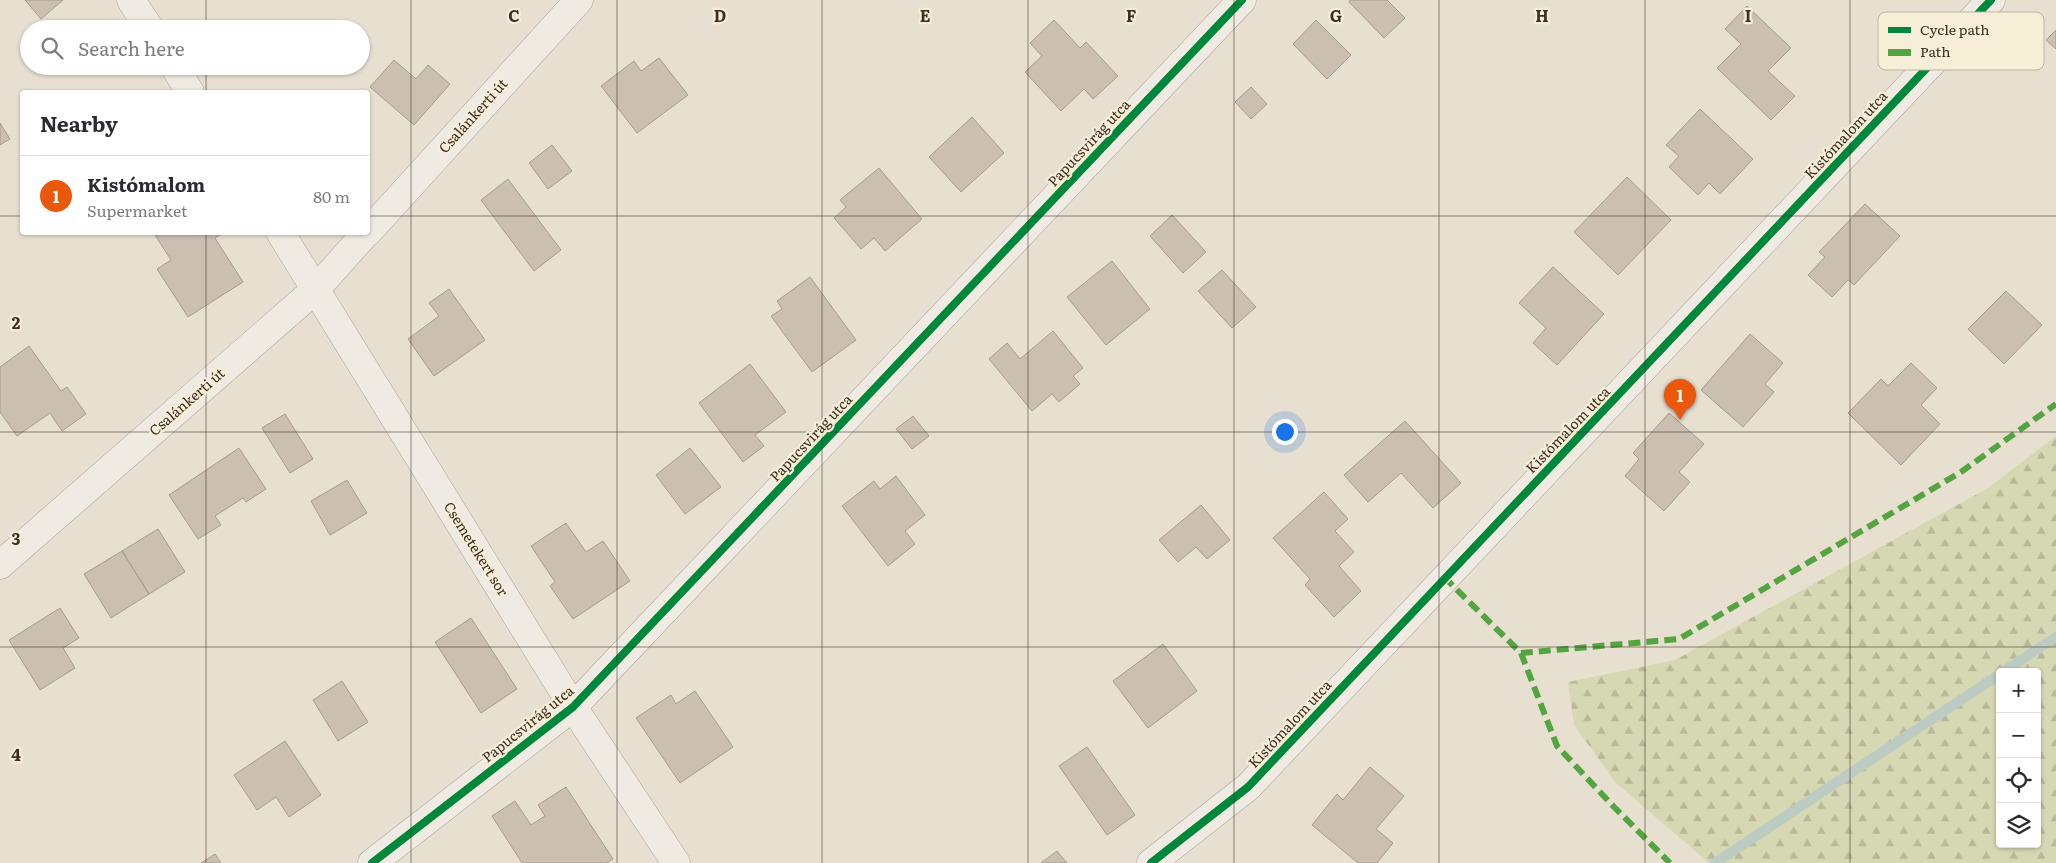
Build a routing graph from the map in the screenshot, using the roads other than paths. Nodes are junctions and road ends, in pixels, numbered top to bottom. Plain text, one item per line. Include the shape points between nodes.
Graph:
1 (131, 0) edge
2 (579, 0) edge
3 (1242, 0) edge
4 (1990, 0) edge
5 (1979, 12) edge
6 (144, 20) edge
7 (1924, 70) edge
8 (180, 75) edge
9 (189, 90) edge
10 (370, 229) edge
11 (282, 235) edge
12 (364, 235) edge
13 (316, 289) junction
14 (0, 565) edge
15 (573, 707) junction
16 (372, 863) edge
17 (676, 863) edge
18 (1152, 863) edge

1 - 6 street
2 - 10 street, Csalánkerti út
3 - 15 street, Papucsvirág utca
4 - 5 street, Kistómalom utca
7 - 18 street, Kistómalom utca via 1248,787
8 - 9 street
11 - 13 street, Csemetekert sor
12 - 13 street, Csalánkerti út
13 - 14 street, Csalánkerti út
13 - 15 street, Csemetekert sor
15 - 16 street, Papucsvirág utca
15 - 17 street, Csemetekert sor

